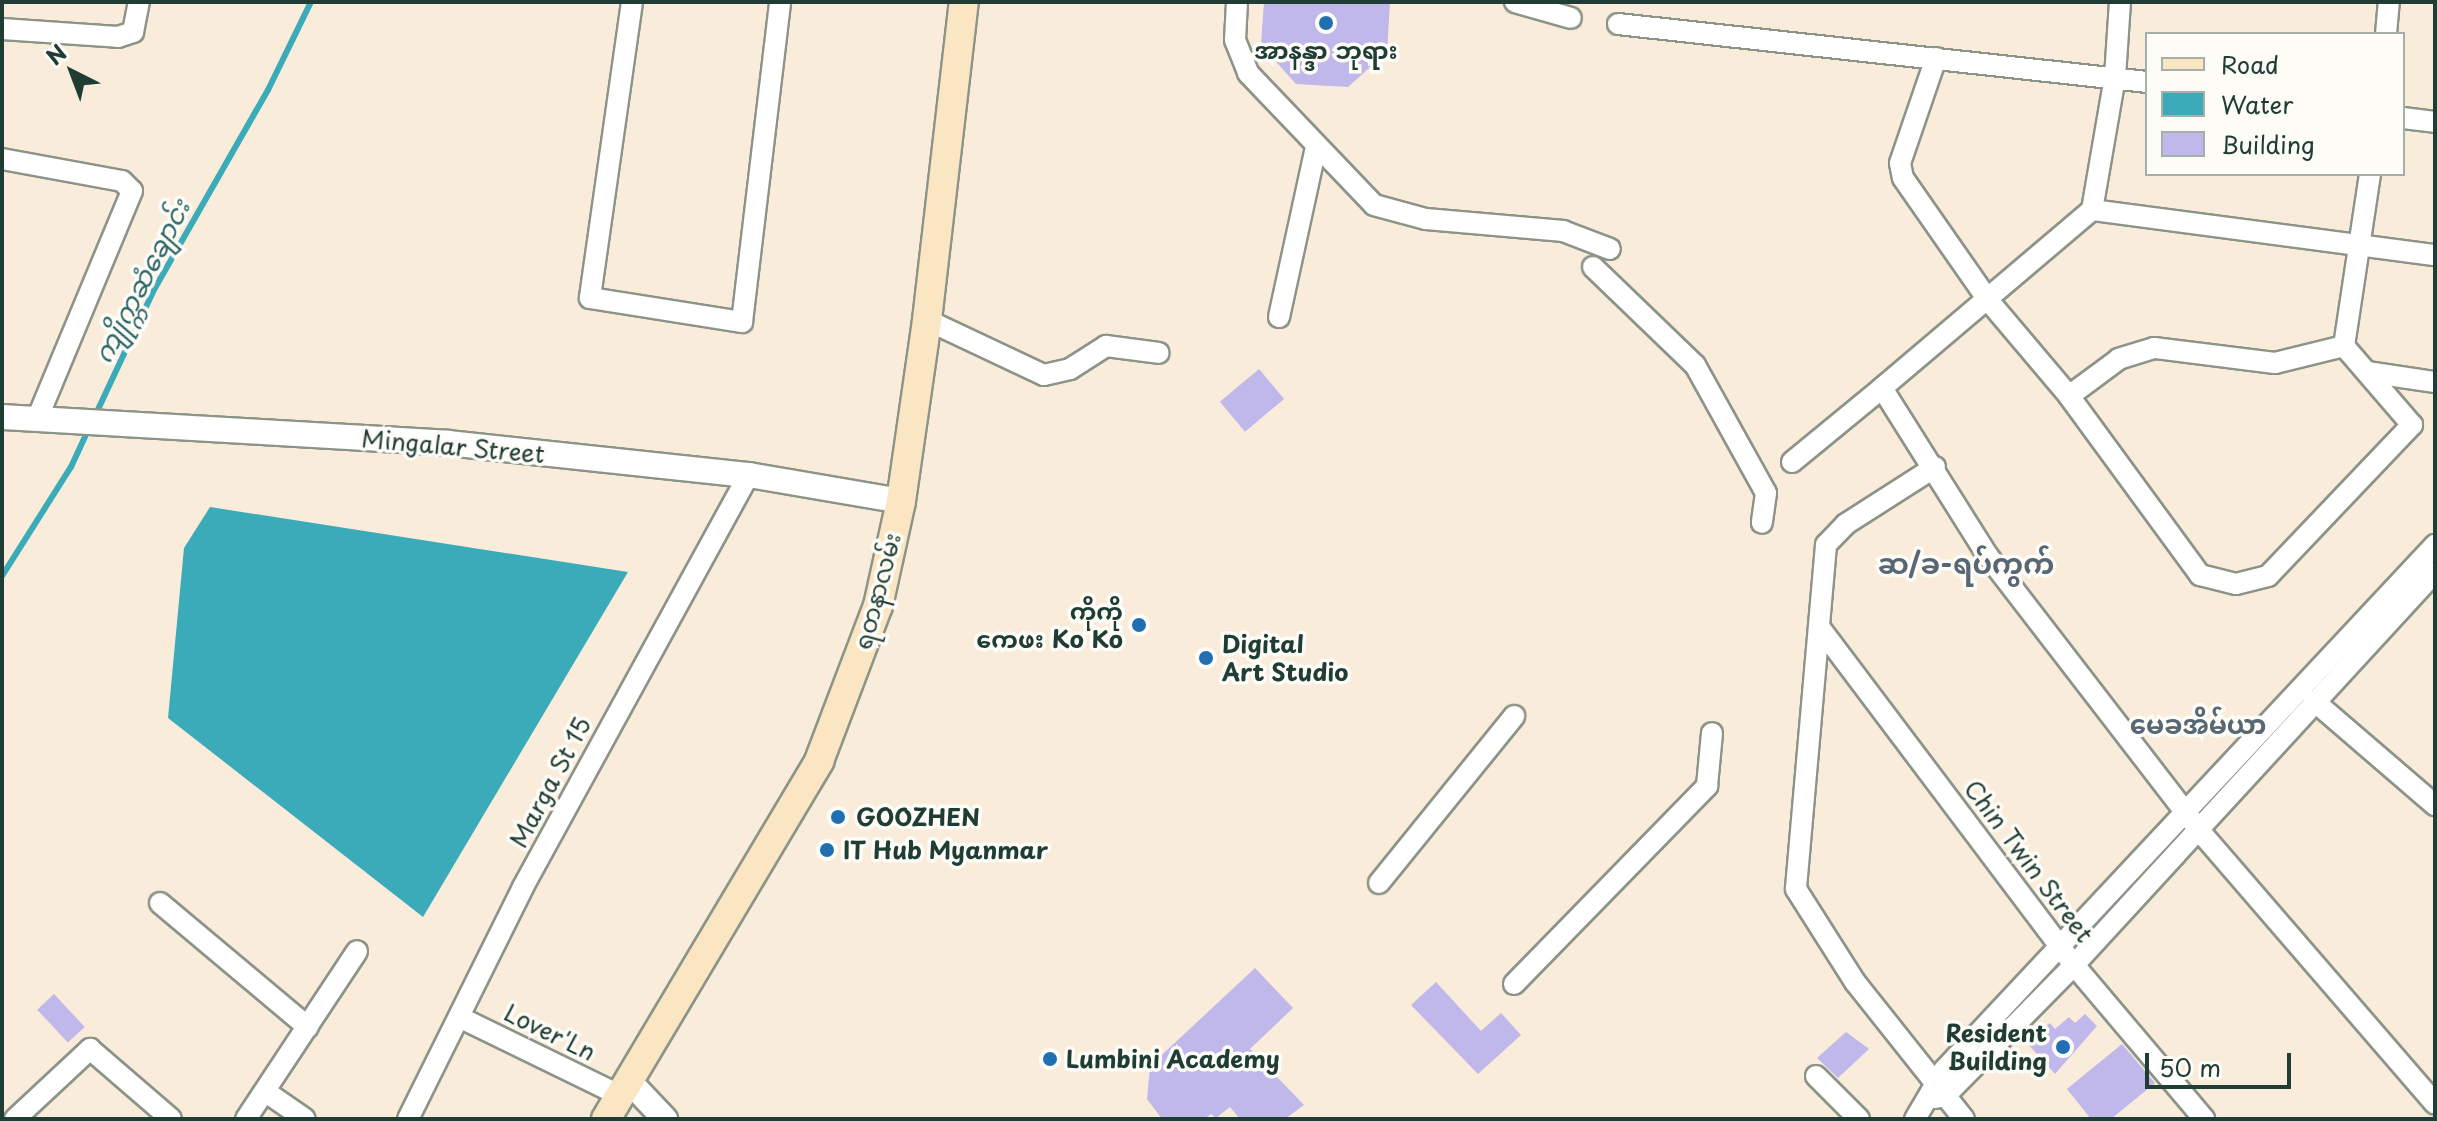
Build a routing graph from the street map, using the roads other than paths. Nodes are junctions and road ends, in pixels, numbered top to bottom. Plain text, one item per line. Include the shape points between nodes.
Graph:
1 (139, 2) edge
2 (632, 2) edge
3 (780, 2) edge
4 (964, 2) edge
5 (1237, 2) edge
6 (1515, 2) edge
7 (2120, 2) edge
8 (2389, 2) edge
9 (1571, 18) dead end
10 (1618, 24) dead end
11 (2, 29) edge
12 (2386, 32) edge
13 (1936, 58) junction
14 (2115, 77) junction
15 (2145, 82) edge
16 (2405, 118) edge
17 (2435, 122) edge
18 (1316, 147) junction
19 (2, 159) edge
20 (2370, 176) edge
21 (2092, 210) junction
22 (2360, 245) junction
23 (1610, 249) dead end
24 (2435, 255) edge
25 (1593, 267) dead end
26 (1988, 300) junction
27 (1279, 317) dead end
28 (927, 320) junction
29 (2344, 346) junction
30 (1159, 353) dead end
31 (2367, 372) junction
32 (2435, 382) edge
33 (1882, 388) junction
34 (2069, 396) junction
35 (2, 417) edge
36 (46, 418) junction
37 (1792, 462) dead end
38 (1935, 467) junction
39 (749, 475) junction
40 (901, 501) junction
41 (1762, 523) dead end
42 (2435, 545) edge
43 (2435, 572) edge
44 (1820, 628) junction
45 (2314, 701) junction
46 (1514, 716) dead end
47 (1712, 733) dead end
48 (2435, 805) edge
49 (2184, 812) junction
50 (2198, 829) junction
51 (1379, 883) dead end
52 (160, 903) dead end
53 (2060, 946) junction
54 (357, 951) dead end
55 (2074, 965) junction
56 (1514, 984) dead end
57 (459, 1017) junction
58 (308, 1027) junction
59 (1816, 1076) dead end
60 (266, 1092) junction
61 (1937, 1093) junction
62 (618, 1098) edge
63 (2435, 1104) edge
64 (15, 1119) edge
65 (171, 1119) edge
66 (246, 1119) edge
67 (305, 1119) edge
68 (408, 1119) edge
69 (665, 1119) edge
70 (1859, 1119) edge
71 (1915, 1119) edge
72 (1964, 1119) edge
73 (2204, 1119) edge

1 - 11 street via 133,32 118,37
2 - 3 street via 590,298 742,322
4 - 28 main road, ရတနာလမ်း
5 - 18 street via 1235,40 1248,73
6 - 9 street
7 - 14 street
8 - 12 street
10 - 13 street
13 - 14 street
13 - 26 street via 1900,171
14 - 15 street
14 - 21 street
16 - 17 street
18 - 23 street via 1386,211 1563,231
18 - 27 street
19 - 36 street via 122,181 132,191
20 - 22 street
21 - 22 street
21 - 26 street
22 - 24 street
22 - 29 street
25 - 41 street via 1695,365 1766,493
26 - 33 street
26 - 34 street
28 - 30 street via 1044,375 1070,369 1106,346
28 - 40 main road, ရတနာလမ်း
29 - 31 street
29 - 34 street via 2275,363 2154,348 2119,359
31 - 32 street
31 - 34 street via 2412,425 2268,576 2236,584 2207,580 2193,570
33 - 37 street
33 - 38 street
35 - 36 street, Mingalar Street
36 - 39 street, Mingalar Street via 448,443
38 - 44 street via 1834,533 1826,545
38 - 49 street via 1988,556
39 - 40 street, Mingalar Street
39 - 57 street, Marga St 15 via 557,822
40 - 62 main road, ရတနာလမ်း via 878,606 819,761
42 - 49 street
43 - 45 street
44 - 53 street, Chin Twin Street
44 - 61 street via 1796,889 1855,982
45 - 48 street
45 - 50 street
46 - 51 street
47 - 56 street via 1707,786
49 - 50 street
49 - 53 street
50 - 55 street
50 - 63 street
52 - 58 street
53 - 55 street, Chin Twin Street
53 - 61 street
54 - 58 street
55 - 61 street
55 - 73 street, Chin Twin Street
57 - 62 street, Lover'Ln
57 - 68 street, Marga St 15
58 - 60 street
59 - 70 street
60 - 66 street
60 - 67 street
61 - 71 street
61 - 72 street
62 - 69 street
64 - 65 street via 90,1049

